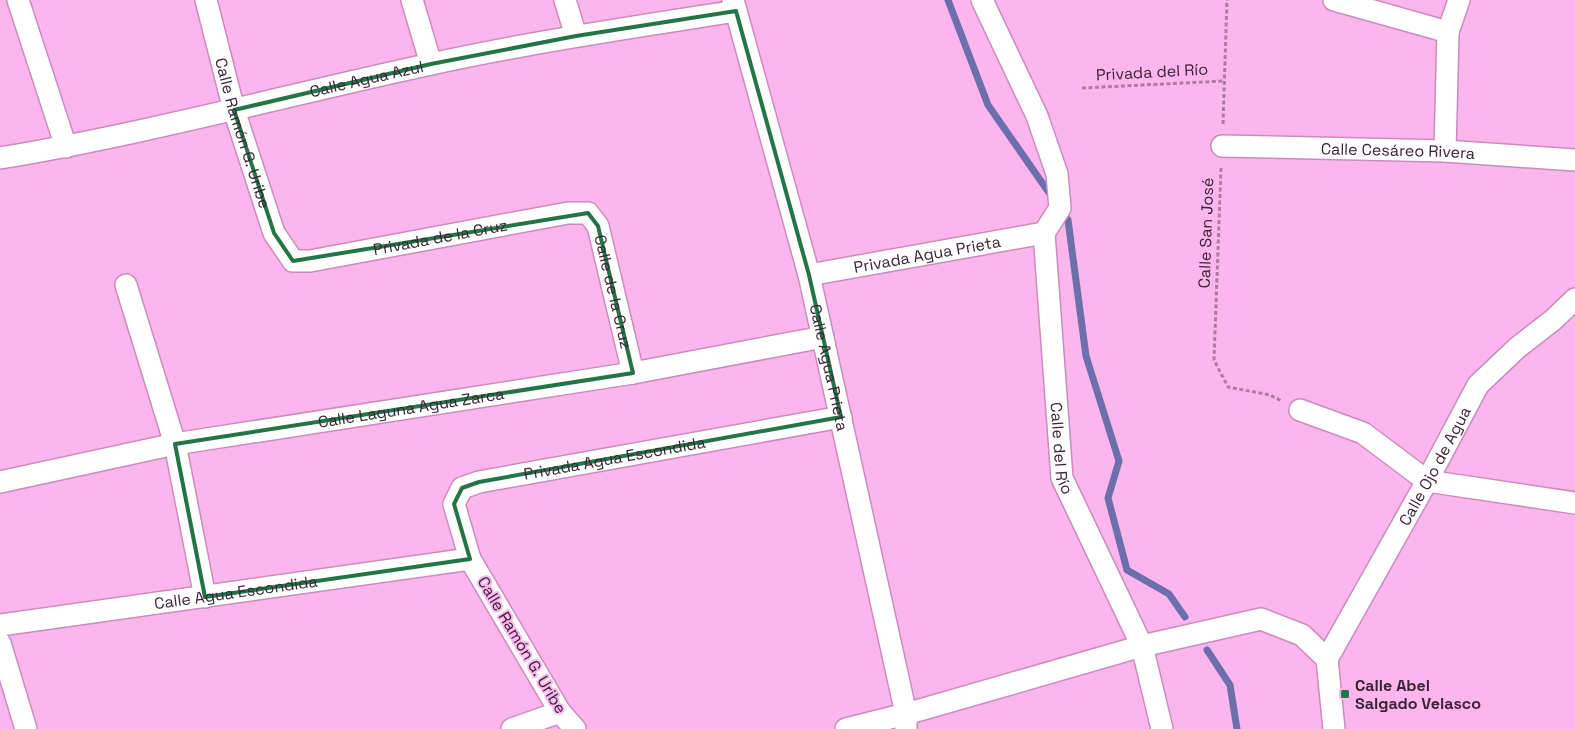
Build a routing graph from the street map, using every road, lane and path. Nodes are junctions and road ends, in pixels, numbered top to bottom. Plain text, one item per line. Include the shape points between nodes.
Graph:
1 (18, 0) edge
2 (206, 0) edge
3 (412, 0) edge
4 (565, 0) edge
5 (982, 0) edge
6 (1227, 0) edge
7 (1334, 0) edge
8 (1459, 0) edge
9 (734, 5) edge
10 (1448, 32) junction
11 (576, 36) junction
12 (431, 64) junction
13 (1224, 80) junction
14 (1082, 88) dead end
15 (234, 110) junction
16 (1222, 146) junction
17 (66, 147) junction
18 (1445, 151) junction
19 (0, 158) edge
20 (1575, 160) edge
21 (588, 213) joint
22 (1044, 233) junction
23 (293, 261) joint
24 (809, 275) junction
25 (126, 285) dead end
26 (1575, 299) edge
27 (823, 337) junction
28 (633, 373) junction
29 (1300, 410) joint
30 (841, 417) junction
31 (175, 444) junction
32 (1427, 481) junction
33 (0, 482) edge
34 (1575, 503) edge
35 (470, 559) junction
36 (205, 597) junction
37 (0, 625) edge
38 (0, 643) edge
39 (1142, 646) junction
40 (1327, 659) junction
41 (560, 712) junction
42 (906, 721) edge
43 (26, 729) edge
44 (512, 729) edge
45 (575, 729) edge
46 (846, 729) edge
47 (1162, 729) edge
48 (1334, 729) edge

1 - 17 street
2 - 15 street, Calle Ramón G. Uribe
3 - 12 street
4 - 11 street
5 - 22 street via 1037,116 1057,174 1060,208
6 - 13 path, Calle San José
7 - 10 street
8 - 10 street
9 - 11 street, Calle Agua Azul
9 - 24 street, Calle Agua Prieta
10 - 18 street
11 - 12 street, Calle Agua Azul
12 - 15 street, Calle Agua Azul
13 - 14 path, Privada del Río
13 - 16 path, Calle San José
15 - 17 street, Calle Agua Azul
15 - 23 street, Calle Ramón G. Uribe via 274,233
16 - 18 street, Calle Cesáreo Rivera
16 - 29 path, Calle San José via 1214,360 1228,387 1270,395
17 - 19 street, Calle Agua Azul
18 - 20 street, Calle Cesáreo Rivera
21 - 23 street, Privada de la Cruz via 568,213 310,261
21 - 28 street, Calle de la Cruz via 598,226
22 - 24 street, Privada Agua Prieta
22 - 39 street, Calle del Río via 1062,478
24 - 27 street, Calle Agua Prieta
25 - 31 street
26 - 32 street, Calle Ojo de Agua via 1478,385
27 - 28 street, Calle Laguna Agua Zarca
27 - 30 street, Calle Agua Prieta
28 - 31 street, Calle Laguna Agua Zarca
29 - 32 street via 1363,433
30 - 35 street, Privada Agua Escondida via 479,482 462,488 454,504
30 - 42 street, Calle Agua Prieta
31 - 33 street, Calle Laguna Agua Zarca
31 - 36 street
32 - 34 street
32 - 40 street, Calle Ojo de Agua
35 - 36 street, Calle Agua Escondida
35 - 41 street, Calle Ramón G. Uribe
36 - 37 street, Calle Agua Escondida
38 - 43 street
39 - 40 street via 1261,619 1302,634
39 - 42 street
39 - 47 street, Calle del Río
40 - 48 street
41 - 44 street
41 - 45 street, Calle Ramón G. Uribe
42 - 46 street

